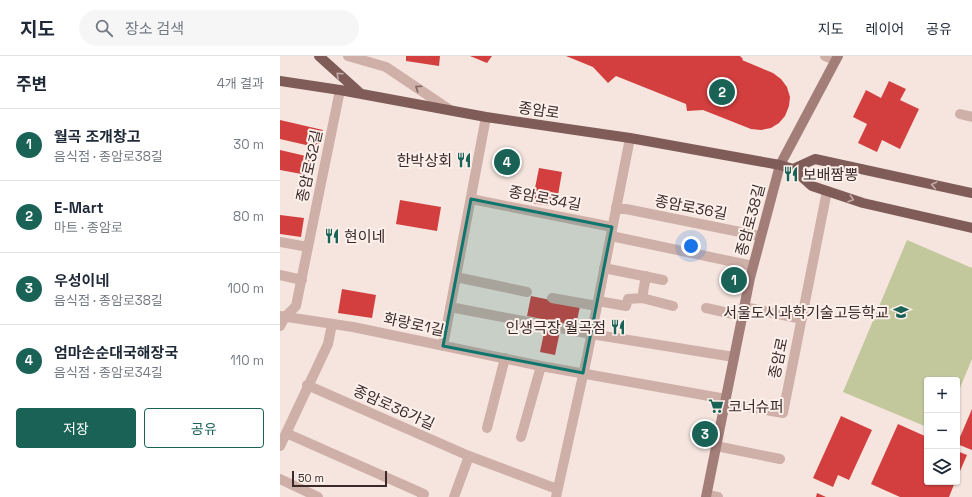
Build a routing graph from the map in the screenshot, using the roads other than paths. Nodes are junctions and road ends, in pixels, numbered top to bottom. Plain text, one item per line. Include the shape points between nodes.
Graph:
1 (319, 56) edge
2 (348, 56) edge
3 (825, 56) edge
4 (836, 58) edge
5 (280, 81) edge
6 (340, 90) junction
7 (360, 93) junction
8 (450, 110) junction
9 (960, 114) dead end
10 (486, 117) junction
11 (972, 117) edge
12 (630, 138) junction
13 (780, 165) junction
14 (793, 169) junction
15 (827, 191) junction
16 (972, 193) edge
17 (471, 199) junction
18 (616, 207) junction
19 (972, 228) edge
20 (611, 232) junction
21 (760, 236) junction
22 (280, 242) edge
23 (308, 247) junction
24 (753, 266) junction
25 (604, 268) junction
26 (280, 275) edge
27 (646, 276) junction
28 (456, 277) junction
29 (302, 280) junction
30 (663, 280) dead end
31 (527, 292) dead end
32 (552, 298) dead end
33 (642, 298) junction
34 (597, 303) junction
35 (673, 306) dead end
36 (450, 307) junction
37 (706, 308) dead end
38 (743, 311) junction
39 (283, 316) edge
40 (802, 319) junction
41 (332, 324) junction
42 (280, 326) edge
43 (591, 334) junction
44 (443, 346) junction
45 (734, 357) junction
46 (505, 358) junction
47 (541, 366) junction
48 (583, 372) junction
49 (307, 385) junction
50 (725, 401) junction
51 (487, 428) dead end
52 (286, 432) junction
53 (522, 437) dead end
54 (280, 446) edge
55 (716, 446) junction
56 (469, 456) junction
57 (780, 459) dead end
58 (280, 479) edge
59 (557, 493) edge
60 (423, 495) edge
61 (706, 496) edge
62 (318, 497) edge
63 (454, 497) edge
64 (718, 497) edge

7 -> 1 main road
8 -> 2 street via 386,68
3 - 4 street
4 - 13 street, 종암로38길
5 - 6 main road, 종암로
6 - 7 main road, 종암로
6 - 23 street, 종암로32길
7 - 8 main road, 종암로
8 - 10 main road, 종암로
9 - 11 street
10 - 12 main road, 종암로
10 - 17 street
12 - 13 main road, 종암로
12 - 18 street
13 - 14 main road, 종암로
13 - 21 street, 종암로38길
14 - 15 main road, 종암로 via 812,186
16 -> 14 main road via 815,159
15 -> 19 main road, 종암로 via 862,203
15 - 40 street, 종암로
17 - 20 street, 종암로34길
17 - 28 street
18 - 20 street
18 - 21 street, 종암로36길
20 - 24 street
20 - 25 street
21 - 24 street, 종암로38길
22 - 23 street
23 - 29 street, 종암로32길
24 - 38 street, 종암로38길
25 - 27 street
25 - 34 street
26 - 29 street
27 - 30 street
27 - 33 street
28 - 31 street
28 - 36 street
29 - 39 street, 종암로32길 via 296,306
32 - 34 street
33 - 34 street via 628,299 626,306
33 - 35 street
34 - 43 street
36 - 43 street
36 - 44 street
37 - 38 street
38 - 40 street
38 - 45 street, 종암로38길
39 - 41 street, 화랑로1길
39 - 42 street, 종암로32길
40 - 50 street, 종암로 via 783,413
41 - 44 street, 화랑로1길
41 - 49 street via 328,344
43 - 45 street
43 - 48 street
44 - 46 street, 화랑로1길
45 - 50 street, 종암로38길
46 - 47 street, 화랑로1길
46 - 51 street
47 - 48 street, 화랑로1길
47 - 53 street
48 - 50 street
48 - 59 street
49 - 52 street
49 - 56 street, 종암로36가길
50 - 55 street, 종암로38길
52 - 54 street
52 - 60 street
55 - 57 street
55 - 61 street, 종암로38길
56 - 59 street, 종암로36가길
56 - 63 street
58 - 62 street
61 - 64 street, 종암로38길

